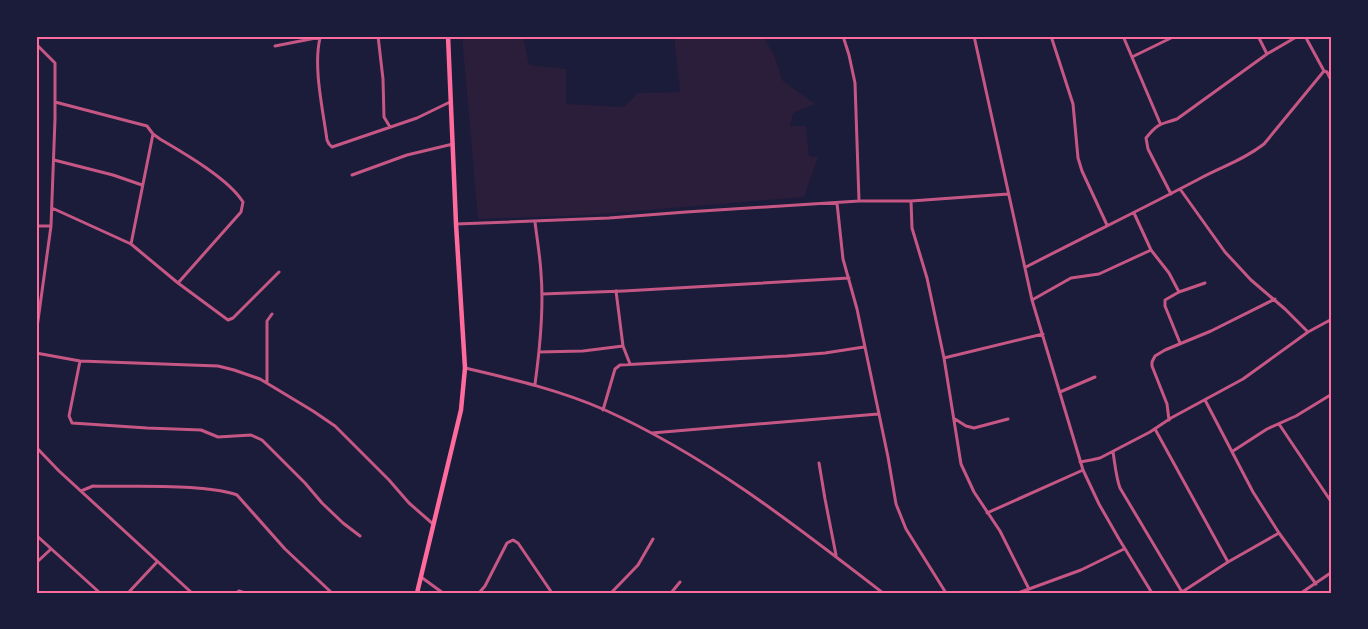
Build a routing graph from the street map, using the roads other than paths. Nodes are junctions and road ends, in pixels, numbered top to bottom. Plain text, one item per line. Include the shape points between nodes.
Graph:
1 (378, 36) edge
2 (448, 36) edge
3 (843, 36) edge
4 (974, 36) edge
5 (1051, 36) edge
6 (1123, 36) edge
7 (1175, 36) edge
8 (1258, 36) edge
9 (1298, 36) edge
10 (1305, 36) edge
11 (322, 37) edge
12 (36, 44) edge
13 (274, 46) dead end
14 (1267, 54) junction
15 (1132, 57) junction
16 (1325, 71) junction
17 (1332, 72) edge
18 (1332, 82) edge
19 (451, 101) junction
20 (55, 102) junction
21 (1160, 123) junction
22 (390, 127) junction
23 (153, 134) junction
24 (453, 144) junction
25 (53, 160) junction
26 (352, 175) dead end
27 (142, 185) junction
28 (1180, 189) junction
29 (1008, 194) junction
30 (1171, 194) junction
31 (859, 201) junction
32 (911, 201) junction
33 (837, 203) junction
34 (52, 208) junction
35 (1134, 213) junction
36 (535, 222) junction
37 (456, 224) junction
38 (1107, 225) junction
39 (36, 226) edge
40 (51, 226) junction
41 (131, 244) junction
42 (1151, 249) junction
43 (1026, 267) junction
44 (279, 272) dead end
45 (849, 278) junction
46 (1205, 282) dead end
47 (178, 283) junction
48 (616, 291) junction
49 (1179, 292) junction
50 (542, 294) junction
51 (1275, 299) junction
52 (1032, 300) junction
53 (272, 314) dead end
54 (1332, 319) edge
55 (1308, 332) junction
56 (1043, 334) junction
57 (36, 335) edge
58 (1180, 343) junction
59 (623, 346) junction
60 (864, 347) junction
61 (539, 352) junction
62 (36, 353) edge
63 (944, 358) junction
64 (80, 361) junction
65 (630, 364) junction
66 (465, 368) junction
67 (1095, 377) dead end
68 (267, 383) junction
69 (534, 385) junction
70 (1060, 392) junction
71 (1332, 394) edge
72 (1205, 400) junction
73 (603, 410) junction
74 (878, 414) junction
75 (955, 419) junction
76 (1008, 419) dead end
77 (1169, 420) junction
78 (1279, 424) junction
79 (1155, 429) junction
80 (650, 433) junction
81 (36, 447) edge
82 (1233, 451) junction
83 (1113, 452) junction
84 (1080, 462) junction
85 (819, 463) dead end
86 (1083, 470) junction
87 (81, 491) junction
88 (1332, 503) edge
89 (987, 513) junction
90 (433, 524) junction
91 (1279, 533) junction
92 (36, 535) edge
93 (360, 536) dead end
94 (653, 539) dead end
95 (51, 549) junction
96 (1125, 549) junction
97 (836, 556) junction
98 (157, 562) junction
99 (1228, 562) junction
100 (36, 563) edge
101 (1332, 572) edge
102 (421, 577) junction
103 (680, 582) dead end
104 (1316, 584) junction
105 (1029, 589) junction
106 (100, 593) edge
107 (128, 593) edge
108 (192, 593) edge
109 (237, 593) edge
110 (245, 593) edge
111 (332, 593) edge
112 (417, 593) edge
113 (443, 593) edge
114 (479, 593) edge
115 (552, 593) edge
116 (612, 593) edge
117 (671, 593) edge
118 (883, 593) edge
119 (946, 593) edge
120 (1018, 593) edge
121 (1152, 593) edge
122 (1181, 593) edge
123 (1301, 593) edge

1 - 22 street via 384,117
2 - 19 main road
3 - 31 street via 855,83
4 - 29 street
5 - 38 street via 1073,104 1078,158
6 - 15 street
7 - 15 street
8 - 14 street
9 - 14 street
10 - 16 street
11 - 13 street
11 - 22 street via 317,49 330,146
12 - 20 street via 55,63
14 - 21 street via 1178,119
15 - 21 street
16 - 17 street
16 - 18 street
16 - 28 street via 1264,144
19 - 22 street
19 - 24 main road
20 - 23 street via 147,126
20 - 25 street
21 - 30 street via 1146,138
23 - 27 street
23 - 47 street via 208,169 243,202 241,212
24 - 26 street
24 - 37 main road
25 - 27 street
25 - 34 street
27 - 41 street
28 - 30 street
28 - 51 street via 1225,252
29 - 32 street
29 - 43 street
30 - 35 street
31 - 32 street
31 - 33 street
32 - 63 street via 912,228
33 - 36 street
33 - 45 street
34 - 40 street
34 - 41 street
35 - 38 street
35 - 42 street
36 - 37 street
36 - 50 street
37 - 66 main road
38 - 43 street
39 - 40 street
40 - 57 street
41 - 47 street
42 - 49 street
42 - 52 street via 1099,274 1071,278
43 - 52 street
44 - 47 street via 228,320
45 - 48 street
45 - 60 street
46 - 49 street
48 - 50 street
48 - 59 street
49 - 58 street via 1164,303
50 - 61 street
51 - 55 street
51 - 58 street
52 - 56 street
53 - 68 street via 267,321
54 - 55 street
55 - 72 street via 1244,378
56 - 63 street
56 - 70 street
58 - 77 street via 1155,356 1152,362
59 - 61 street
59 - 65 street
60 - 65 street via 787,356
60 - 74 street
61 - 69 street
62 - 64 street
63 - 75 street
64 - 68 street via 218,366
64 - 93 street via 69,416 72,423 201,430 218,437 251,435 262,440 322,503
65 - 73 street via 615,369
66 - 69 street
66 - 90 main road via 461,410
67 - 70 street
68 - 90 street via 335,426
69 - 73 street
70 - 84 street
71 - 78 street
72 - 77 street
72 - 82 street
73 - 80 street
74 - 80 street
74 - 119 street via 899,513
75 - 76 street via 974,428
75 - 89 street via 961,464
77 - 79 street
78 - 82 street
78 - 88 street
79 - 83 street
79 - 99 street
80 - 97 street via 742,488
81 - 87 street
82 - 91 street
83 - 84 street
83 - 122 street via 1120,488
84 - 86 street
85 - 97 street
86 - 89 street
86 - 96 street
87 - 98 street
87 - 111 street via 93,486 179,486 237,495 285,549
89 - 105 street
90 - 102 main road
91 - 99 street
91 - 104 street
92 - 95 street
94 - 116 street via 638,565
95 - 100 street
95 - 106 street
96 - 105 street
96 - 121 street
97 - 118 street
98 - 107 street
98 - 108 street
99 - 122 street
101 - 104 street
102 - 112 main road
102 - 113 street
103 - 117 street
104 - 123 street
105 - 120 street
109 - 110 street
114 - 115 street via 507,543 513,540

